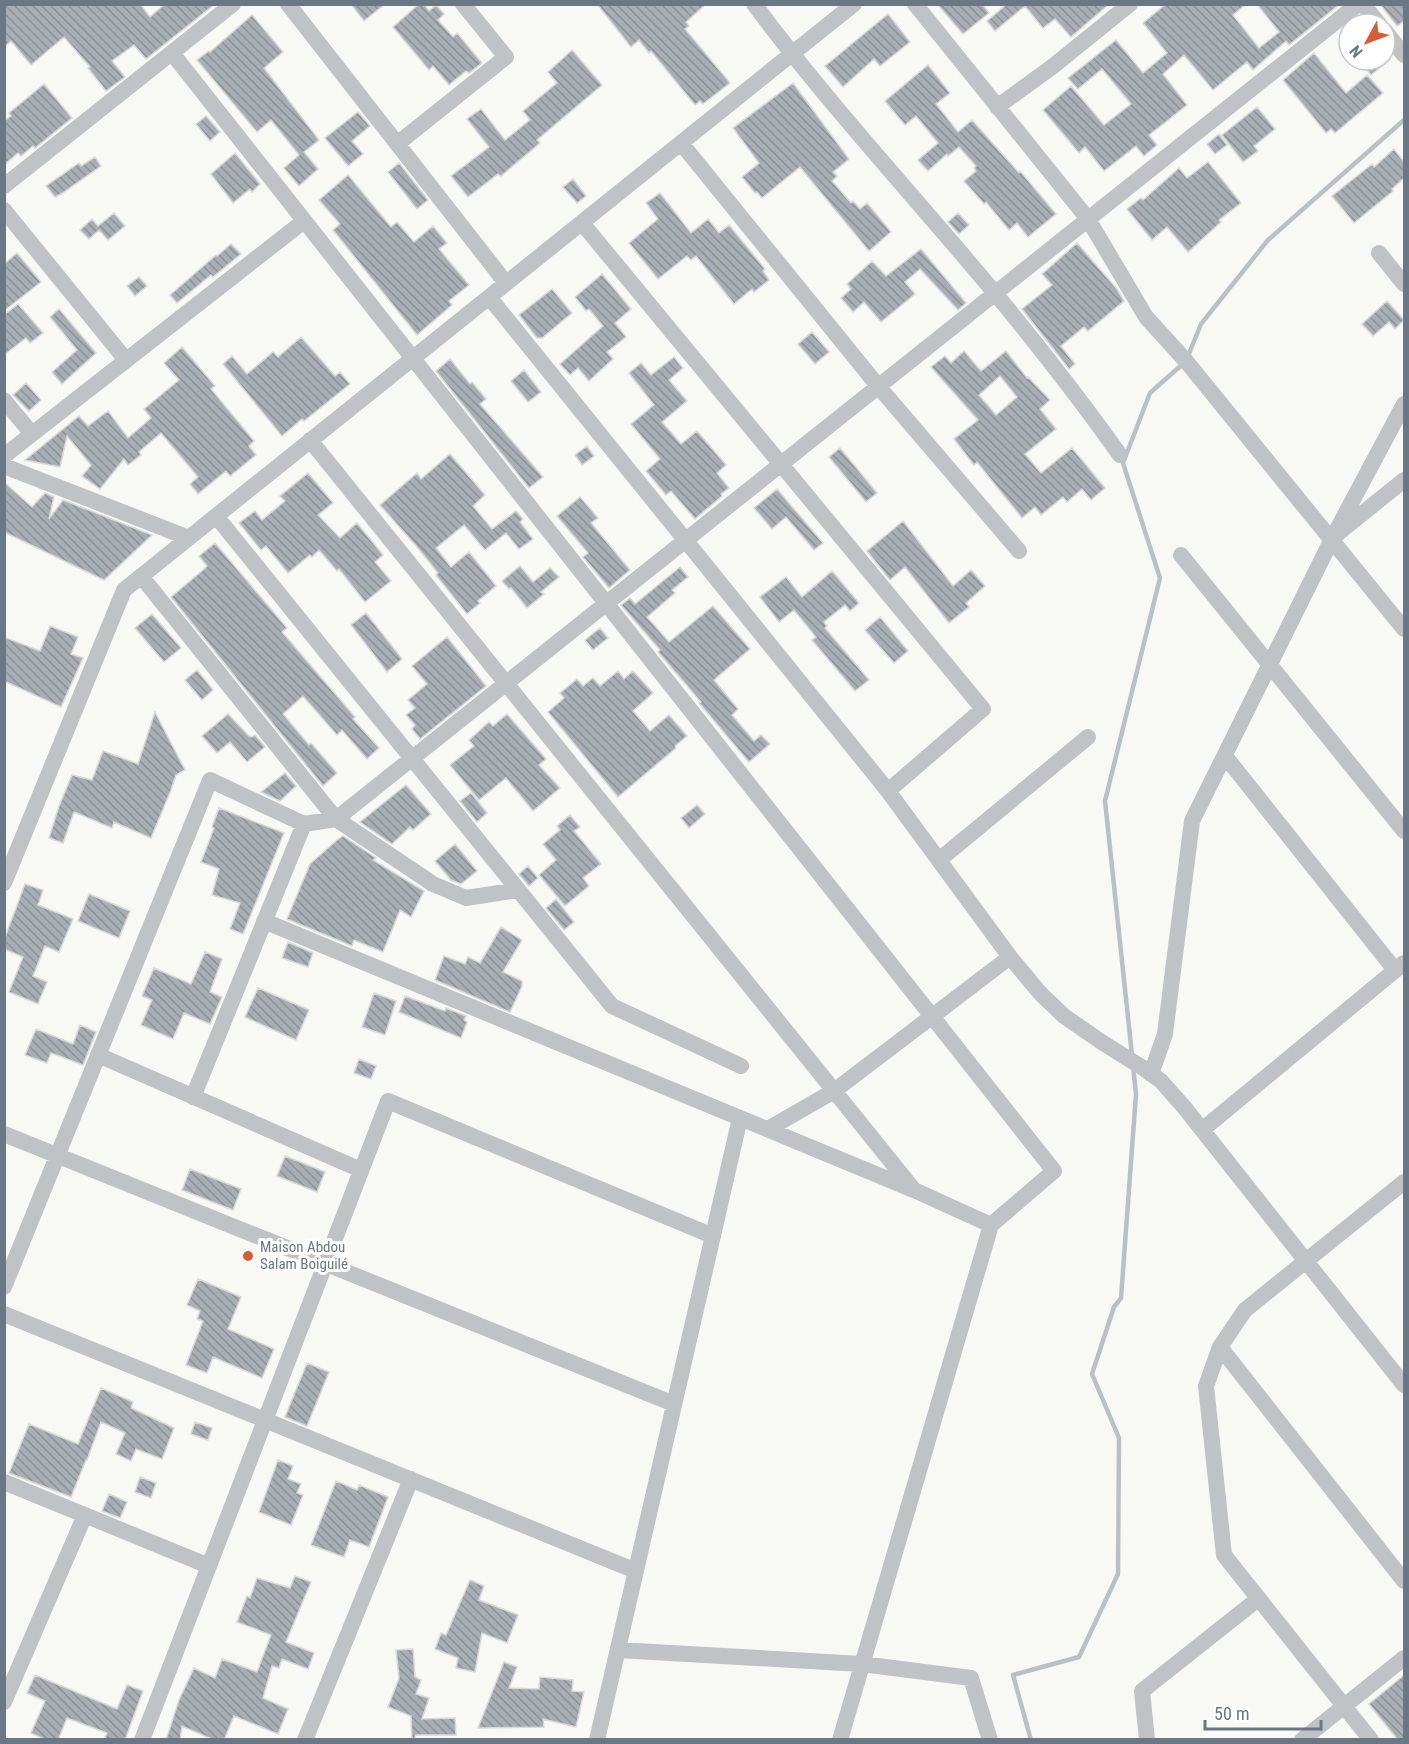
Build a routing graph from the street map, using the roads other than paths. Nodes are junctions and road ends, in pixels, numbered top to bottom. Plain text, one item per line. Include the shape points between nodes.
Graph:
1 (233, 4) edge
2 (288, 4) edge
3 (463, 4) edge
4 (754, 4) edge
5 (854, 4) edge
6 (915, 4) edge
7 (1130, 4) edge
8 (1358, 4) edge
9 (172, 53) junction
10 (791, 55) junction
11 (997, 107) junction
12 (681, 143) junction
13 (397, 144) junction
14 (4, 186) edge
15 (4, 210) edge
16 (1088, 219) junction
17 (304, 221) junction
18 (582, 223) junction
19 (1379, 253) dead end
20 (506, 283) junction
21 (1404, 285) edge
22 (995, 294) junction
23 (489, 297) junction
24 (413, 358) junction
25 (126, 360) junction
26 (878, 387) junction
27 (4, 400) edge
28 (1404, 404) edge
29 (32, 434) junction
30 (310, 440) junction
31 (1120, 454) dead end
32 (4, 456) edge
33 (781, 464) junction
34 (4, 466) edge
35 (1404, 480) edge
36 (216, 516) junction
37 (189, 538) junction
38 (1332, 539) junction
39 (686, 540) junction
40 (1018, 551) dead end
41 (1181, 555) dead end
42 (141, 576) junction
43 (606, 603) junction
44 (1404, 629) edge
45 (1269, 664) junction
46 (506, 683) junction
47 (1088, 737) dead end
48 (1225, 756) junction
49 (412, 758) junction
50 (888, 791) junction
51 (336, 819) junction
52 (304, 824) junction
53 (1404, 831) edge
54 (939, 860) junction
55 (4, 884) edge
56 (518, 890) junction
57 (264, 921) junction
58 (1010, 957) junction
59 (1400, 966) edge
60 (931, 1016) junction
61 (98, 1055) junction
62 (741, 1066) dead end
63 (1147, 1071) junction
64 (834, 1091) junction
65 (193, 1096) junction
66 (740, 1118) junction
67 (768, 1130) junction
68 (1202, 1130) junction
69 (4, 1134) edge
70 (58, 1156) junction
71 (361, 1170) junction
72 (1403, 1184) edge
73 (914, 1190) junction
74 (991, 1226) junction
75 (713, 1236) junction
76 (1305, 1260) junction
77 (325, 1264) junction
78 (4, 1287) edge
79 (4, 1314) edge
80 (1221, 1347) junction
81 (1404, 1385) edge
82 (674, 1404) junction
83 (265, 1420) junction
84 (411, 1479) junction
85 (4, 1482) edge
86 (85, 1515) junction
87 (209, 1566) junction
88 (636, 1571) junction
89 (1404, 1581) edge
90 (1258, 1599) junction
91 (618, 1650) junction
92 (1404, 1658) edge
93 (862, 1664) junction
94 (9, 1678) edge
95 (4, 1702) edge
96 (1344, 1706) junction
97 (142, 1740) edge
98 (305, 1740) edge
99 (597, 1740) edge
100 (840, 1740) edge
101 (990, 1740) edge
102 (1147, 1740) edge
103 (1302, 1740) edge
104 (1371, 1740) edge

1 - 9 street
2 - 13 street
3 - 13 street via 506,57
4 - 10 street
5 - 10 street
6 - 11 street
7 - 11 street
8 - 16 street
9 - 14 street
9 - 17 street
10 - 12 street
10 - 22 street
11 - 16 street
12 - 18 street
12 - 26 street
13 - 20 street
15 - 25 street
16 - 22 street
16 - 38 street via 1146,317
17 - 24 street
17 - 25 street
18 - 20 street
18 - 33 street
19 - 21 street
20 - 23 street
22 - 26 street
22 - 31 street
23 - 24 street
23 - 39 street
24 - 30 street
24 - 43 street
25 - 29 street
26 - 33 street
26 - 40 street
27 - 29 street
28 - 38 street
29 - 32 street
30 - 36 street
30 - 46 street
33 - 39 street
33 - 50 street via 983,709
34 - 37 street
35 - 38 street
36 - 37 street
36 - 49 street
37 - 42 street
38 - 44 street
38 - 45 street
39 - 43 street
39 - 50 street
41 - 45 street
42 - 51 street
42 - 55 street via 124,590
43 - 46 street
43 - 60 street
45 - 48 street
45 - 53 street
46 - 49 street
46 - 64 street
47 - 54 street
48 - 59 street
48 - 63 street via 1192,821 1165,1034
49 - 51 street
49 - 56 street
50 - 54 street
51 - 52 street
51 - 56 street via 433,884 466,898
52 - 57 street
52 - 61 street via 210,780
54 - 58 street
56 - 62 street via 612,1006
57 - 65 street
57 - 66 street
58 - 60 street
58 - 63 street via 1056,1008
59 - 68 street
60 - 64 street
60 - 74 street via 1054,1171
61 - 65 street
61 - 70 street
63 - 68 street via 1161,1081
64 - 67 street
64 - 73 street
65 - 71 street
66 - 67 street
66 - 75 street
67 - 73 street
68 - 76 street
69 - 70 street
70 - 77 street
70 - 78 street
71 - 75 street via 388,1101
71 - 77 street
72 - 76 street
73 - 74 street
74 - 93 street
75 - 82 street
76 - 80 street via 1245,1310
76 - 81 street
77 - 82 street
77 - 83 street
79 - 83 street
80 - 89 street
80 - 90 street via 1206,1386 1224,1555
82 - 88 street
83 - 84 street
83 - 87 street
84 - 88 street
84 - 98 street
85 - 86 street
86 - 87 street
86 - 94 street
87 - 97 street
88 - 91 street
90 - 96 street
90 - 102 street via 1142,1691
91 - 93 street
91 - 99 street
92 - 96 street
93 - 100 street
93 - 101 street via 971,1678
94 - 95 street
96 - 103 street
96 - 104 street

